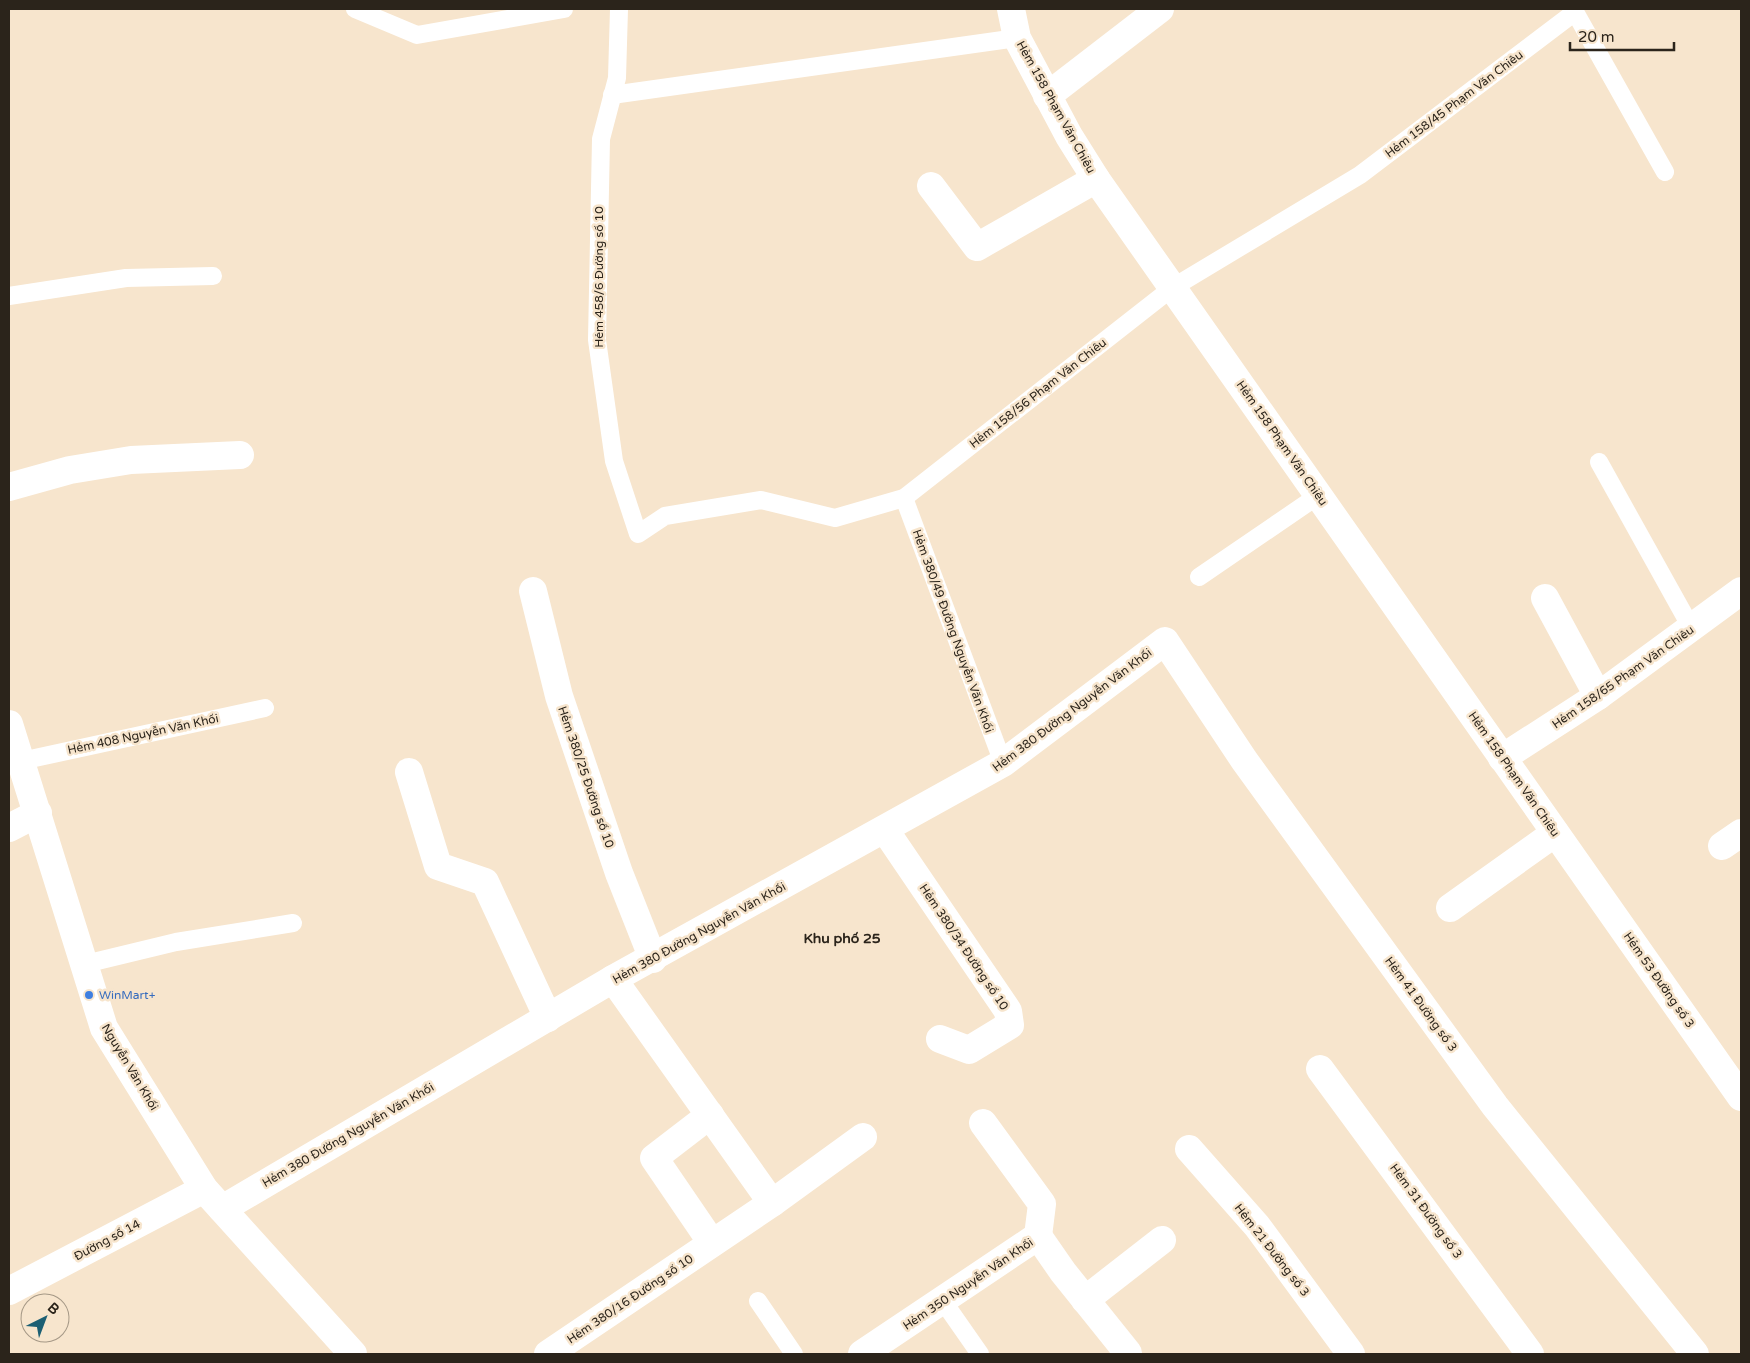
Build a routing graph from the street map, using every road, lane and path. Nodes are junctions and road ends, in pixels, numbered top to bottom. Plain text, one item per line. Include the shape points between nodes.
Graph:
1 (355, 9) edge
2 (564, 9) edge
3 (619, 9) edge
4 (1011, 9) edge
5 (1160, 9) edge
6 (1017, 38) junction
7 (612, 95) junction
8 (1047, 96) junction
9 (1665, 172) dead end
10 (1096, 179) junction
11 (931, 186) dead end
12 (212, 276) dead end
13 (1172, 288) junction
14 (9, 296) edge
15 (240, 455) dead end
16 (1599, 462) dead end
17 (9, 487) edge
18 (1319, 495) junction
19 (904, 498) junction
20 (1198, 577) dead end
21 (533, 591) dead end
22 (1741, 591) edge
23 (1545, 598) dead end
24 (1692, 629) junction
25 (1165, 641) joint
26 (1598, 696) junction
27 (265, 708) dead end
28 (9, 724) edge
29 (1502, 758) junction
30 (21, 761) junction
31 (1003, 764) junction
32 (409, 772) dead end
33 (38, 813) junction
34 (9, 828) edge
35 (885, 830) junction
36 (1555, 833) junction
37 (1577, 863) joint
38 (1450, 908) dead end
39 (293, 923) dead end
40 (653, 959) junction
41 (85, 964) junction
42 (613, 979) junction
43 (548, 1018) junction
44 (940, 1039) dead end
45 (1320, 1069) dead end
46 (1741, 1097) edge
47 (710, 1115) junction
48 (983, 1123) dead end
49 (862, 1137) dead end
50 (1189, 1149) dead end
51 (204, 1189) junction
52 (772, 1202) junction
53 (222, 1209) junction
54 (1038, 1236) junction
55 (1162, 1240) dead end
56 (712, 1243) junction
57 (9, 1291) edge
58 (1086, 1300) junction
59 (758, 1301) dead end
60 (943, 1301) junction
61 (1128, 1353) dead end
62 (353, 1354) edge
63 (548, 1354) edge
64 (794, 1354) edge
65 (862, 1354) edge
66 (980, 1354) edge
67 (1351, 1354) edge
68 (1530, 1354) edge
69 (1695, 1354) edge

1 - 2 lane via 417,35
3 - 7 lane, Hẻm 458/6 Đường số 10 via 616,78
4 - 6 street, Hẻm 158 Phạm Văn Chiêu
5 - 8 street
6 - 7 lane
6 - 8 street, Hẻm 158 Phạm Văn Chiêu
7 - 19 lane, Hẻm 458/6 Đường số 10 via 601,139 597,340 614,461 638,534 665,516 761,500 835,518
8 - 10 street, Hẻm 158 Phạm Văn Chiêu
9 - 13 lane, Hẻm 158/45 Phạm Văn Chiêu via 1575,12 1360,176
10 - 11 street via 977,247
10 - 13 street, Hẻm 158 Phạm Văn Chiêu
12 - 14 lane via 126,278
13 - 18 street, Hẻm 158 Phạm Văn Chiêu
13 - 19 lane, Hẻm 158/56 Phạm Văn Chiêu
15 - 17 street via 131,460 70,470
16 - 24 lane
18 - 20 lane
18 - 29 street, Hẻm 158 Phạm Văn Chiêu
19 - 31 lane, Hẻm 380/49 Đường Nguyễn Văn Khối
21 - 40 street, Hẻm 380/25 Đường số 10 via 558,696 619,873
22 - 24 street, Hẻm 158/65 Phạm Văn Chiêu
23 - 26 street
24 - 26 street, Hẻm 158/65 Phạm Văn Chiêu
25 - 31 street, Hẻm 380 Đường Nguyễn Văn Khối
25 - 69 street, Hẻm 41 Đường số 3 via 1244,760 1495,1106
26 - 29 street, Hẻm 158/65 Phạm Văn Chiêu
27 - 30 lane, Hẻm 408 Nguyễn Văn Khối
28 - 30 street, Nguyễn Văn Khối
29 - 36 street, Hẻm 158 Phạm Văn Chiêu
30 - 33 street, Nguyễn Văn Khối
31 - 35 street, Hẻm 380 Đường Nguyễn Văn Khối
32 - 43 street via 438,866 485,882
33 - 34 street
33 - 41 street, Nguyễn Văn Khối
35 - 40 street, Hẻm 380 Đường Nguyễn Văn Khối
35 - 44 street, Hẻm 380/34 Đường số 10 via 1008,1011 1010,1025 969,1050
36 - 37 street, Hẻm 158 Phạm Văn Chiêu
36 - 38 street
37 - 46 street, Hẻm 53 Đường số 3
39 - 41 lane via 176,942
40 - 42 street, Hẻm 380 Đường Nguyễn Văn Khối
41 - 51 street, Nguyễn Văn Khối via 104,1028
42 - 43 street, Hẻm 380 Đường Nguyễn Văn Khối
42 - 47 street
43 - 53 street, Hẻm 380 Đường Nguyễn Văn Khối
45 - 68 street, Hẻm 31 Đường số 3
47 - 52 street
47 - 56 street via 654,1158
48 - 54 street, Hẻm 350 Nguyễn Văn Khối via 1042,1204
49 - 52 street, Hẻm 380/16 Đường số 10
50 - 67 street, Hẻm 21 Đường số 3 via 1257,1226
51 - 53 street, Nguyễn Văn Khối
51 - 57 street, Đường số 14
52 - 56 street, Hẻm 380/16 Đường số 10
53 - 62 street, Nguyễn Văn Khối
54 - 58 street
54 - 60 street, Hẻm 350 Nguyễn Văn Khối
55 - 58 street
56 - 63 street, Hẻm 380/16 Đường số 10
58 - 61 street
59 - 64 lane
60 - 65 street, Hẻm 350 Nguyễn Văn Khối
60 - 66 lane

